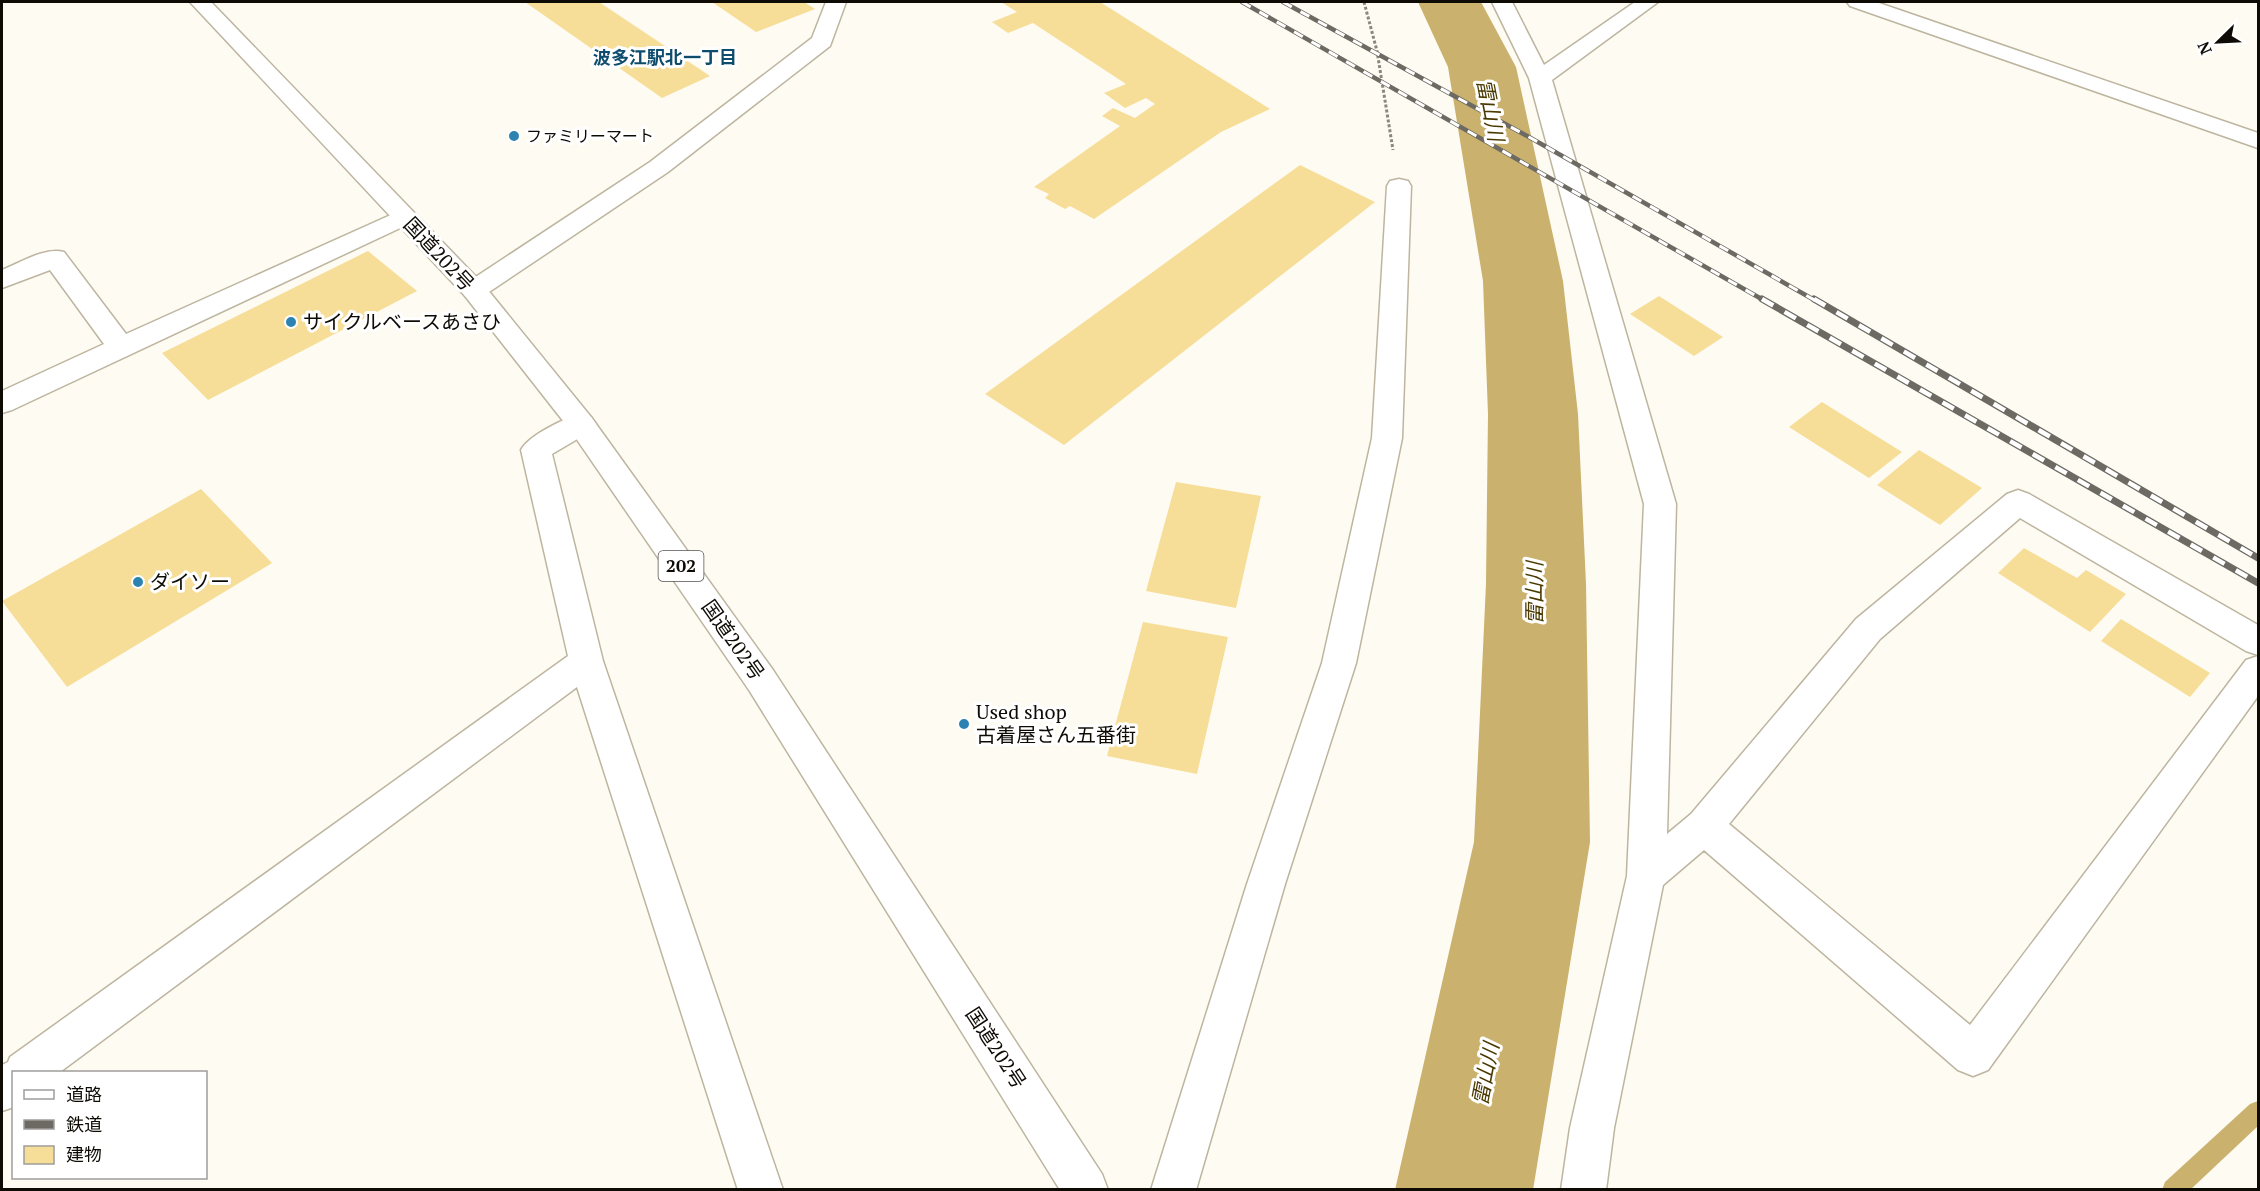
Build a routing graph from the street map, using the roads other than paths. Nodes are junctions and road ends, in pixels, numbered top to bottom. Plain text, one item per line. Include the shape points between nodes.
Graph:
1 (200, 2) edge
2 (836, 2) edge
3 (1502, 2) edge
4 (1648, 2) edge
5 (1857, 2) edge
6 (1540, 78) junction
7 (2259, 141) edge
8 (1399, 186) road end
9 (404, 217) junction
10 (2, 280) edge
11 (474, 290) junction
12 (121, 347) junction
13 (2, 403) edge
14 (581, 424) junction
15 (2259, 641) edge
16 (586, 661) junction
17 (2259, 669) edge
18 (1704, 826) junction
19 (1646, 876) junction
20 (26, 1071) edge
21 (761, 1190) edge
22 (1086, 1190) edge
23 (1173, 1190) edge
24 (1583, 1190) edge

1 - 9 main road, 国道202号 / 202
2 - 11 main road via 822,41 659,167
3 - 6 main road
4 - 6 main road
5 - 7 main road
6 - 19 main road via 1660,504
8 - 23 main road via 1388,438 1339,663 1266,884
9 - 11 main road, 国道202号 / 202
9 - 12 main road
10 - 12 main road via 55,258
11 - 14 main road, 国道202号 / 202
12 - 13 main road
14 - 16 main road via 536,450
14 - 22 main road, 国道202号 / 202 via 762,680
15 - 18 main road via 2018,502 1868,629
16 - 20 main road
16 - 21 main road
17 - 18 main road via 1973,1055
18 - 19 main road
19 - 24 main road via 1592,1128

